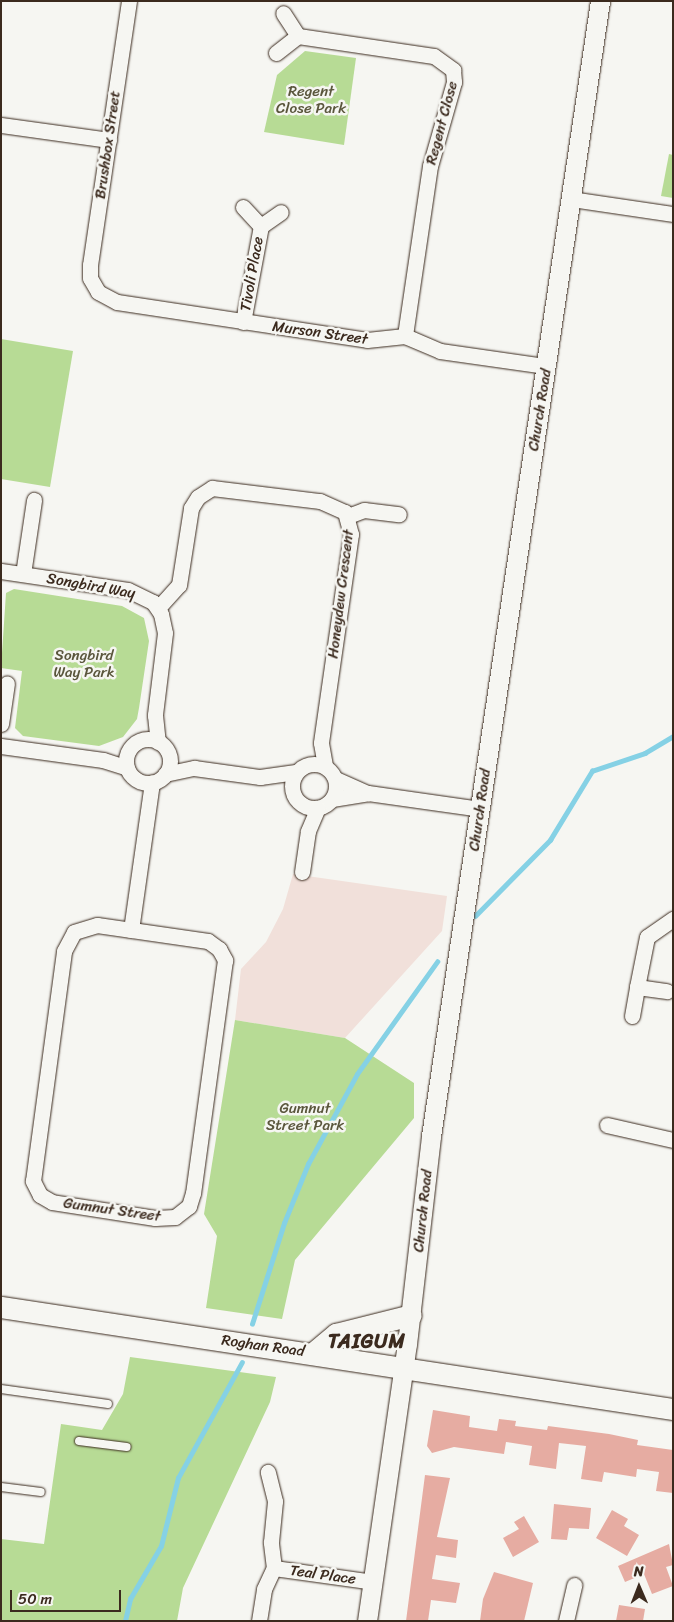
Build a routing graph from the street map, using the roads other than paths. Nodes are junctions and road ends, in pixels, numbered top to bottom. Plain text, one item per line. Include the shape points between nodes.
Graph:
1 (129, 1) edge
2 (600, 1) edge
3 (284, 13) dead end
4 (298, 36) junction
5 (276, 53) dead end
6 (1, 125) edge
7 (109, 140) junction
8 (571, 199) junction
9 (244, 207) dead end
10 (281, 212) dead end
11 (673, 214) edge
12 (260, 226) junction
13 (94, 288) joint
14 (243, 322) junction
15 (405, 336) junction
16 (546, 366) junction
17 (34, 500) dead end
18 (399, 514) dead end
19 (348, 516) junction
20 (1, 571) edge
21 (23, 574) junction
22 (158, 608) junction
23 (7, 684) dead end
24 (1, 724) edge
25 (151, 741) junction
26 (321, 743) junction
27 (1, 746) edge
28 (169, 755) junction
29 (127, 761) junction
30 (309, 764) junction
31 (325, 766) junction
32 (194, 768) junction
33 (296, 772) junction
34 (260, 777) junction
35 (153, 779) junction
36 (336, 779) junction
37 (292, 791) junction
38 (368, 793) junction
39 (332, 799) junction
40 (311, 807) junction
41 (480, 809) junction
42 (302, 872) dead end
43 (673, 919) edge
44 (131, 930) junction
45 (637, 987) junction
46 (667, 991) dead end
47 (632, 1016) dead end
48 (607, 1125) dead end
49 (673, 1140) edge
50 (1, 1306) edge
51 (411, 1315) junction
52 (313, 1353) junction
53 (404, 1367) junction
54 (1, 1388) edge
55 (108, 1404) dead end
56 (673, 1409) edge
57 (79, 1441) dead end
58 (127, 1447) dead end
59 (268, 1472) dead end
60 (1, 1487) edge
61 (41, 1492) dead end
62 (274, 1568) junction
63 (372, 1582) junction
64 (574, 1586) dead end
65 (259, 1621) edge
66 (367, 1621) edge
67 (566, 1621) edge

1 - 7 street, Brushbox Street
2 - 8 street, Church Road
3 - 4 street
4 - 5 street
4 - 15 street, Regent Close via 434,56 453,70 454,82 430,166
6 - 7 street
7 - 13 street, Brushbox Street via 90,265
8 - 11 street
8 - 16 street, Church Road
9 - 12 street, Tivoli Place
10 - 12 street, Tivoli Place
12 - 14 street, Tivoli Place
13 - 14 street, Murson Street via 117,302
14 - 15 street, Murson Street via 367,340
15 - 16 street, Murson Street via 440,351
16 - 41 street, Church Road
17 - 21 street
18 - 19 street via 364,510
19 - 22 street, Honeydew Crescent via 330,503 212,488 198,497 191,508 179,585
19 - 26 street, Honeydew Crescent via 351,541
20 - 21 street, Songbird Way
21 - 22 street, Songbird Way via 128,590 148,598
22 - 25 street via 165,633
23 - 24 street
25 - 28 street
25 - 29 street via 134,744
26 - 30 street, Honeydew Crescent
26 - 31 street, Honeydew Crescent
27 - 29 street
28 - 32 street
28 - 35 street
29 - 35 street
30 - 31 street
30 - 33 street
31 - 36 street
32 - 34 street
32 - 35 street
33 - 34 street
33 - 37 street
34 - 37 street
35 - 44 street
36 - 38 street
36 - 39 street
37 - 40 street
38 - 39 street
38 - 41 street
39 - 40 street
40 - 42 street
41 - 51 street, Church Road via 431,1136
43 - 45 street via 647,937
44 - 44 street, Gumnut Street via 208,941 219,949 225,960 191,1201 185,1210 170,1218 52,1202 40,1195 33,1181 66,943 74,932 89,926
45 - 46 street
45 - 47 street
48 - 49 street
50 - 52 main road, Roghan Road
51 - 52 main road via 336,1334
51 - 53 street, Church Road
52 - 53 main road, Roghan Road
53 - 56 main road, Roghan Road
53 - 63 street, Church Road
54 - 55 lane
57 - 58 lane
59 - 62 street, Teal Place via 275,1501 271,1542
60 - 61 lane
62 - 63 street, Teal Place
62 - 65 street, Teal Place via 264,1589
63 - 66 street, Church Road
64 - 67 street

